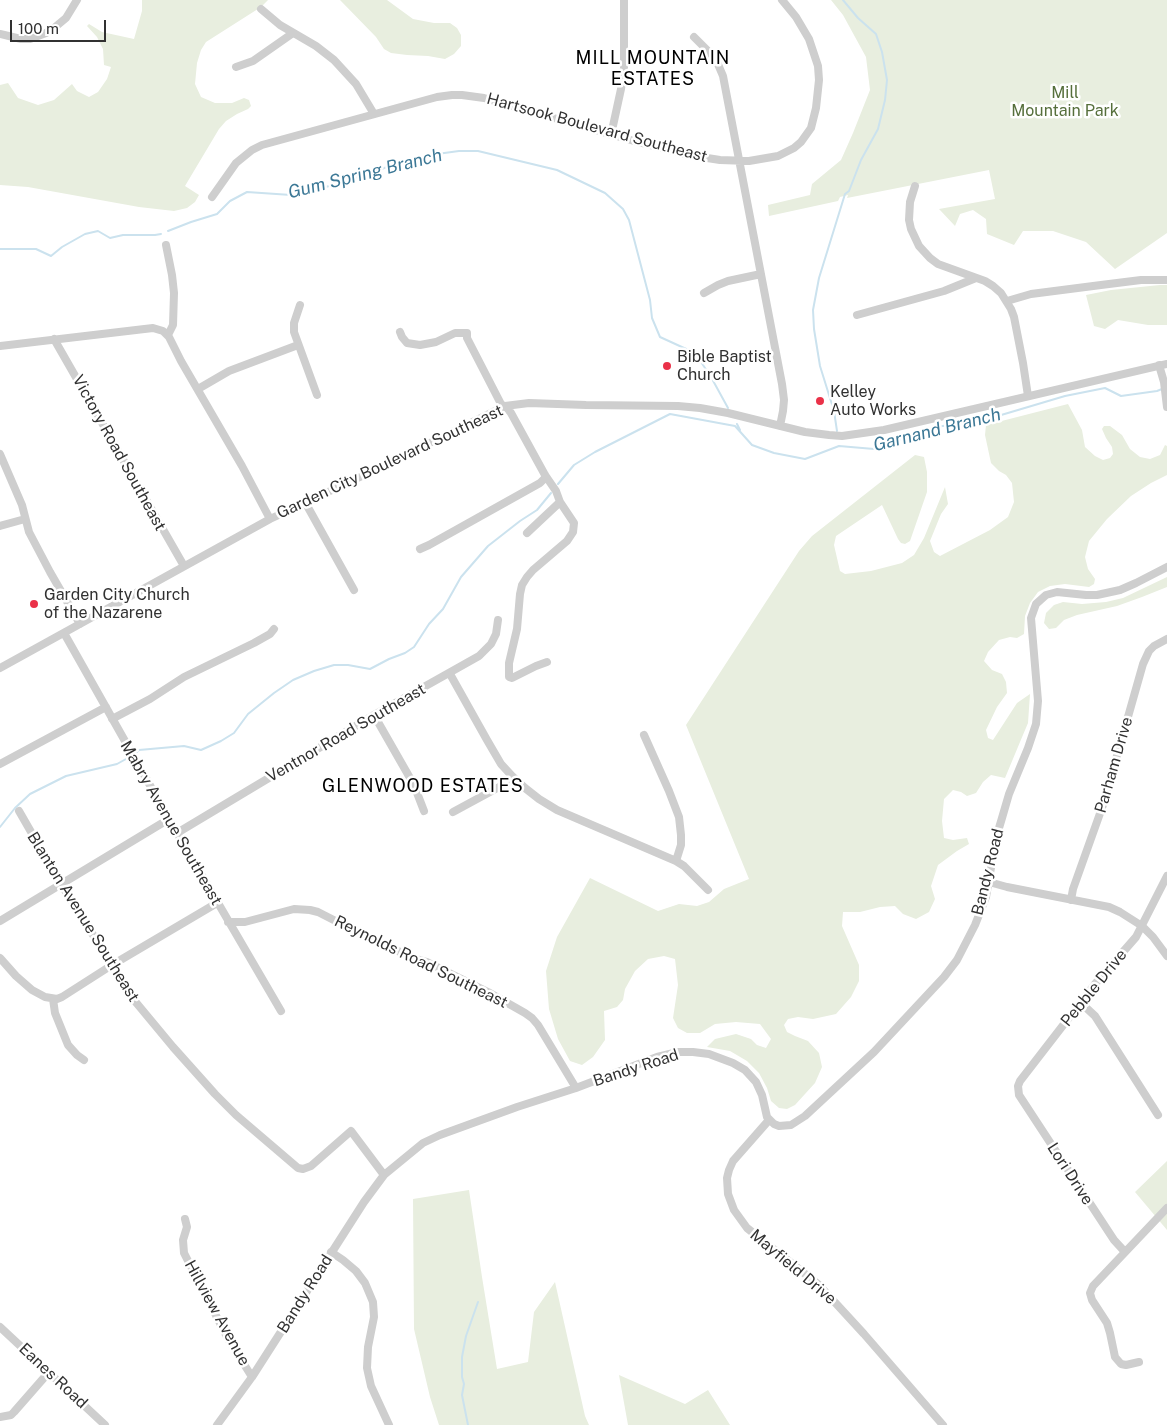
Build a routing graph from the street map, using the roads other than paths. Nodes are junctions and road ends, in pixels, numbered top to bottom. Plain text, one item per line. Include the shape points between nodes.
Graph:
1 (77, 0) edge
2 (624, 0) edge
3 (782, 0) edge
4 (261, 9) dead end
5 (293, 33) junction
6 (0, 34) edge
7 (694, 36) dead end
8 (236, 67) dead end
9 (374, 114) junction
10 (611, 135) junction
11 (739, 160) junction
12 (915, 186) dead end
13 (212, 196) dead end
14 (166, 245) dead end
15 (761, 274) junction
16 (976, 278) junction
17 (1167, 280) edge
18 (704, 293) dead end
19 (1007, 301) junction
20 (300, 305) dead end
21 (857, 315) dead end
22 (400, 332) dead end
23 (168, 335) junction
24 (54, 339) junction
25 (298, 345) junction
26 (0, 346) edge
27 (1163, 364) edge
28 (198, 389) junction
29 (317, 395) dead end
30 (1028, 396) junction
31 (505, 406) junction
32 (1167, 407) edge
33 (780, 426) junction
34 (0, 454) edge
35 (545, 475) junction
36 (305, 502) junction
37 (560, 502) junction
38 (25, 519) junction
39 (270, 519) junction
40 (0, 526) edge
41 (527, 533) dead end
42 (420, 548) dead end
43 (184, 566) junction
44 (1167, 567) edge
45 (354, 590) dead end
46 (498, 620) dead end
47 (80, 624) junction
48 (274, 629) dead end
49 (64, 633) junction
50 (1167, 639) edge
51 (547, 662) dead end
52 (0, 668) edge
53 (450, 674) junction
54 (106, 707) junction
55 (374, 715) junction
56 (112, 718) junction
57 (644, 735) dead end
58 (0, 764) edge
59 (512, 776) junction
60 (18, 811) dead end
61 (424, 811) dead end
62 (453, 812) dead end
63 (169, 819) junction
64 (176, 833) junction
65 (676, 860) junction
66 (1167, 876) edge
67 (989, 882) junction
68 (61, 884) junction
69 (708, 890) dead end
70 (1071, 900) junction
71 (217, 903) junction
72 (0, 921) edge
73 (228, 922) junction
74 (1142, 926) junction
75 (1167, 956) edge
76 (0, 958) edge
77 (112, 965) junction
78 (53, 999) junction
79 (1081, 1003) junction
80 (280, 1011) dead end
81 (84, 1060) dead end
82 (576, 1088) junction
83 (1019, 1095) joint
84 (1158, 1115) dead end
85 (769, 1120) junction
86 (384, 1175) junction
87 (1167, 1208) edge
88 (185, 1219) dead end
89 (331, 1252) junction
90 (1125, 1252) junction
91 (0, 1327) edge
92 (1139, 1362) dead end
93 (49, 1372) junction
94 (252, 1377) junction
95 (0, 1417) edge
96 (105, 1425) edge
97 (217, 1425) edge
98 (389, 1425) edge
99 (943, 1425) edge

1 - 6 street via 66,18 46,34 21,39
2 - 10 street via 624,68
3 - 11 street, Hartsook Boulevard Southeast via 803,27 815,54 819,80 813,121 801,142 786,153
4 - 5 street
5 - 8 street via 252,61
5 - 9 street via 322,50 345,72
7 - 11 street via 717,62 723,76
9 - 10 street, Hartsook Boulevard Southeast via 437,97 462,95 484,98
9 - 13 street, Hartsook Boulevard Southeast via 252,150 236,163
10 - 11 street, Hartsook Boulevard Southeast via 688,155
11 - 15 street
12 - 16 street via 909,220 919,246 938,264
14 - 23 street via 174,293 173,325
15 - 18 street via 728,281
15 - 33 street via 782,384 784,411
16 - 19 street via 993,286
16 - 21 street via 944,291
17 - 19 street via 1083,287 1031,294
19 - 30 street via 1014,317
20 - 25 street via 294,323
22 - 31 street via 407,343 420,345 455,333 467,333 501,404
23 - 24 street via 153,328
23 - 28 street
24 - 26 street
24 - 43 street, Victory Road Southeast
25 - 28 street via 229,372
25 - 29 street
27 - 30 street, Garden City Boulevard Southeast
27 - 32 street
28 - 39 street
30 - 33 street, Garden City Boulevard Southeast via 857,434 829,435
31 - 33 street, Garden City Boulevard Southeast via 529,403 678,406
31 - 35 street
31 - 36 street, Garden City Boulevard Southeast
34 - 38 street
35 - 37 street
35 - 42 street via 540,483
36 - 39 street, Garden City Boulevard Southeast
36 - 45 street
37 - 41 street
37 - 51 street via 574,524 573,532 522,585 508,678
38 - 40 street
38 - 47 street
39 - 43 street, Garden City Boulevard Southeast
43 - 47 street, Garden City Boulevard Southeast
44 - 67 street, Bandy Road via 1106,594 1051,594 1036,604 1030,618 1038,714 1002,818
46 - 53 street, Ventnor Road Southeast via 496,634 486,650
47 - 49 street, Garden City Boulevard Southeast
48 - 56 street via 254,643 184,677
49 - 52 street, Garden City Boulevard Southeast
49 - 54 street, Mabry Avenue Southeast
50 - 70 street, Parham Drive via 1149,651 1143,664 1103,805
53 - 55 street, Ventnor Road Southeast
53 - 59 street via 486,740
54 - 56 street, Mabry Avenue Southeast
54 - 58 street
55 - 61 street via 414,784
55 - 64 street, Ventnor Road Southeast
56 - 63 street, Mabry Avenue Southeast
57 - 65 street via 679,817 681,845
59 - 62 street via 501,786
59 - 65 street via 557,810
60 - 68 street, Blanton Avenue Southeast
63 - 64 street, Mabry Avenue Southeast
63 - 68 street
64 - 71 street, Mabry Avenue Southeast
65 - 69 street
66 - 74 street, Pebble Drive
67 - 70 street
67 - 85 street, Bandy Road via 981,912 966,943 934,989 874,1052 805,1116 784,1126
68 - 72 street
68 - 77 street, Blanton Avenue Southeast
70 - 74 street via 1109,907
71 - 73 street, Mabry Avenue Southeast
71 - 77 street
73 - 80 street, Mabry Avenue Southeast
73 - 82 street, Reynolds Road Southeast via 245,922 294,909 310,910 427,962 532,1018
74 - 75 street
74 - 79 street, Pebble Drive
76 - 78 street via 32,990
77 - 78 street via 62,997
77 - 86 street, Blanton Avenue Southeast via 129,994 215,1094 293,1166 308,1168 351,1131
78 - 81 street via 68,1045
79 - 83 street, Pebble Drive via 1020,1081
79 - 84 street via 1095,1016
82 - 85 street, Bandy Road via 664,1055 693,1052 721,1058 751,1075 760,1089
82 - 86 street, Bandy Road via 440,1135 423,1143
83 - 90 street, Lori Drive
85 - 99 street, Mayfield Drive via 728,1170 728,1194 734,1210 747,1228 819,1284
86 - 89 street, Bandy Road
87 - 90 street
88 - 94 street, Hillview Avenue via 184,1253 227,1337
89 - 94 street, Bandy Road
89 - 98 street via 356,1271 373,1302 368,1368 371,1386
90 - 92 street via 1092,1286 1090,1296 1107,1323 1115,1357 1126,1365
91 - 93 street, Eanes Road
93 - 95 street via 11,1415
93 - 96 street, Eanes Road
94 - 97 street, Bandy Road

